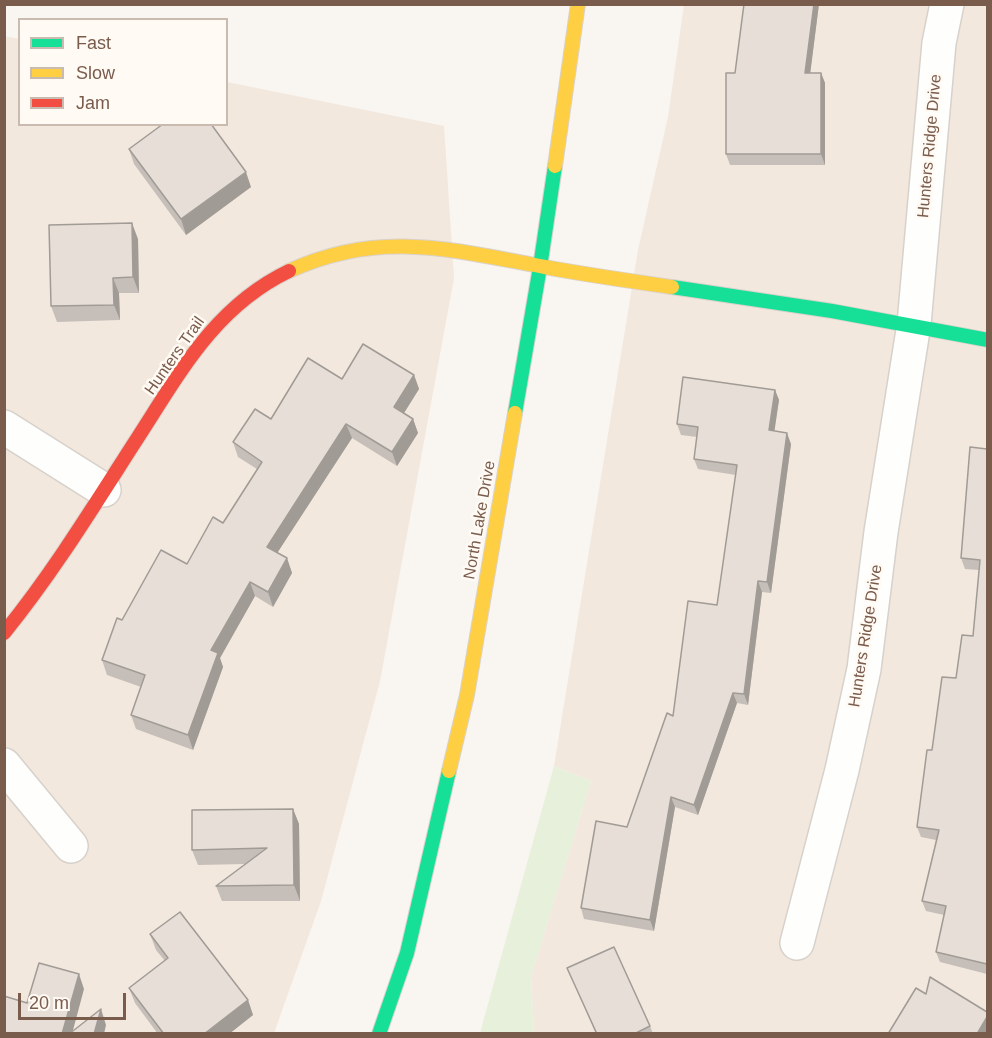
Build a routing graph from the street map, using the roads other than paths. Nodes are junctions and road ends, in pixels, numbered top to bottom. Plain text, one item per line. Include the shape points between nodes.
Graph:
1 (578, 4) edge
2 (947, 4) edge
3 (540, 267) junction
4 (914, 324) junction
5 (987, 340) edge
6 (4, 427) edge
7 (104, 490) junction
8 (4, 633) edge
9 (4, 765) edge
10 (71, 846) dead end
11 (796, 943) dead end
12 (379, 1034) edge

1 - 3 street, North Lake Drive
2 - 4 street, Hunters Ridge Drive via 939,43
3 - 4 street
3 - 7 street, Hunters Trail via 437,247 402,245 332,254 299,266 239,302 214,326
3 - 12 street, North Lake Drive via 467,695 407,953
4 - 5 street
4 - 11 street, Hunters Ridge Drive via 880,532 864,669
6 - 7 street
7 - 8 street, Hunters Trail via 38,591
9 - 10 street

